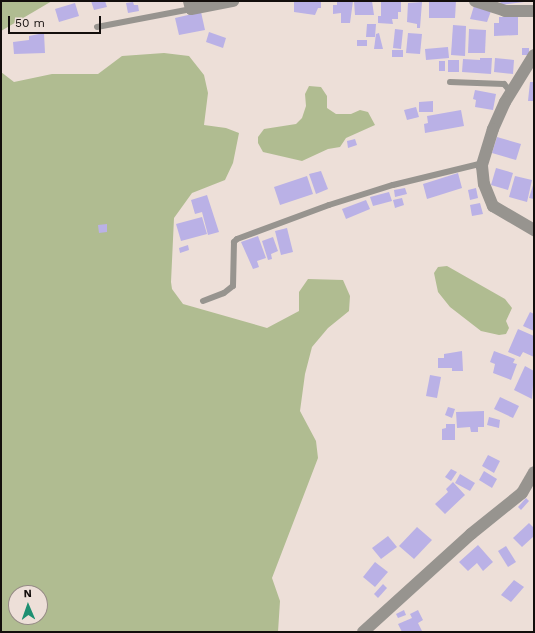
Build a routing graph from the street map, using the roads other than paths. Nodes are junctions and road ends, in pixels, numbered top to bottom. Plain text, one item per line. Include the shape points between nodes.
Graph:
1 (233, 1) edge
2 (475, 1) edge
3 (190, 5) edge
4 (534, 11) edge
5 (97, 27) dead end
6 (534, 55) edge
7 (450, 82) dead end
8 (512, 92) junction
9 (482, 163) junction
10 (534, 230) edge
11 (203, 301) dead end
12 (534, 472) edge
13 (363, 632) edge

1 - 3 street
2 - 4 street via 505,11
3 - 5 lane
6 - 8 street
7 - 8 lane via 504,84
8 - 9 street via 493,129
9 - 10 street via 484,184 493,206
9 - 11 lane via 392,185 329,205 237,240 234,242 233,286 224,293
12 - 13 street via 522,493 466,539

